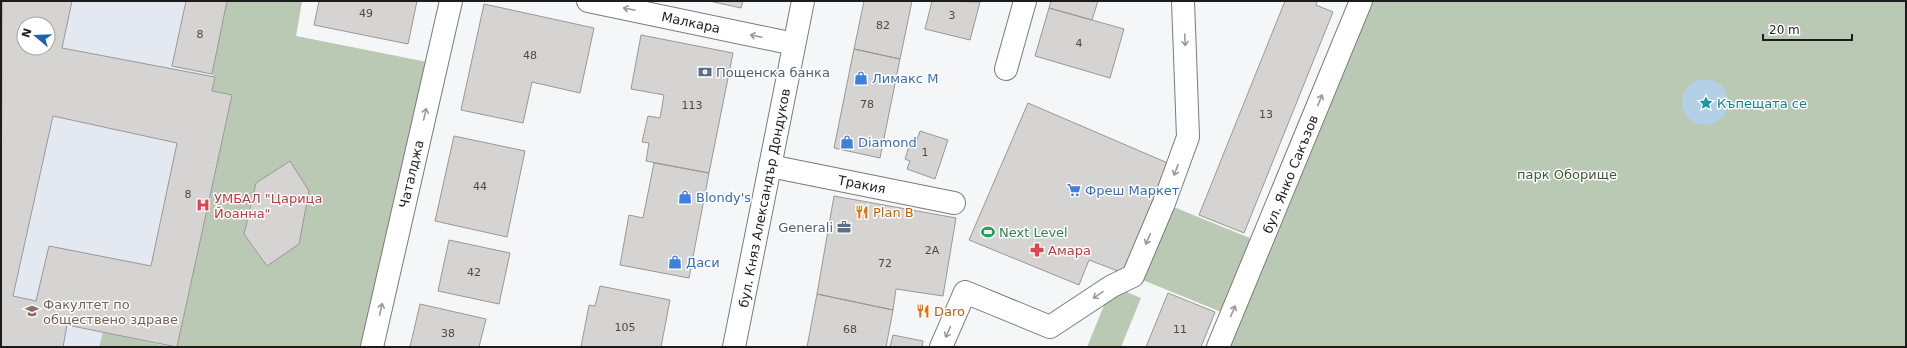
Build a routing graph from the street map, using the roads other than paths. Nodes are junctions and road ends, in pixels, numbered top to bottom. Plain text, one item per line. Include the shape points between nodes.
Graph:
1 (451, 1) edge
2 (588, 1) edge
3 (803, 1) edge
4 (1025, 1) edge
5 (1183, 1) edge
6 (1361, 1) edge
7 (794, 44) junction
8 (1006, 69) dead end
9 (770, 166) junction
10 (954, 203) dead end
11 (372, 347) edge
12 (734, 347) edge
13 (941, 347) edge
14 (1218, 347) edge

11 -> 1 street, Чаталджа
7 -> 2 street, Малкара
3 - 7 street, бул. Княз Александър Дондуков
4 - 8 street
5 -> 13 street via 1188,137 1164,203 1132,276 1112,286 1050,327 965,292
14 -> 6 street, бул. Янко Сакъзов
7 - 9 street, бул. Княз Александър Дондуков
9 - 10 street, Тракия
9 - 12 street, бул. Княз Александър Дондуков

